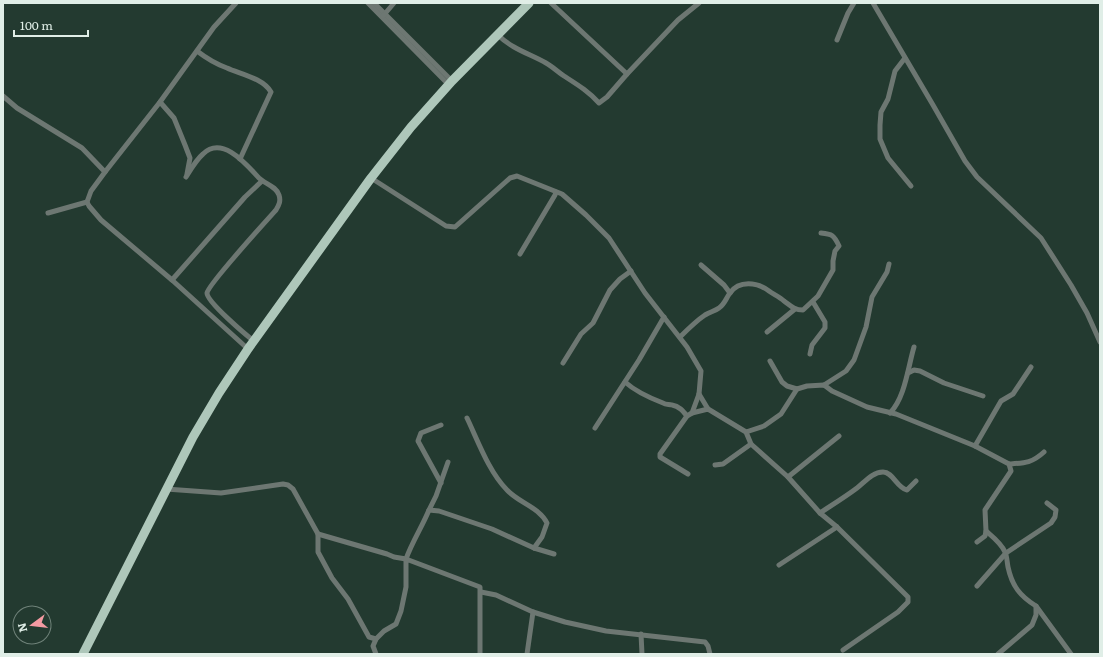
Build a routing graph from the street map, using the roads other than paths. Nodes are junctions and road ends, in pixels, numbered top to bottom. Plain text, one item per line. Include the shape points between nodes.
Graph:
1 (236, 3) edge
2 (368, 3) edge
3 (374, 3) edge
4 (394, 3) edge
5 (529, 3) edge
6 (551, 3) edge
7 (699, 3) edge
8 (854, 3) edge
9 (873, 3) edge
10 (383, 15) junction
11 (498, 35) junction
12 (837, 40) dead end
13 (197, 51) junction
14 (905, 58) junction
15 (627, 74) junction
16 (450, 83) junction
17 (3, 96) edge
18 (160, 102) junction
19 (240, 159) junction
20 (105, 172) junction
21 (371, 178) junction
22 (262, 181) junction
23 (911, 186) dead end
24 (556, 192) junction
25 (87, 202) junction
26 (48, 214) dead end
27 (820, 233) dead end
28 (520, 254) dead end
29 (890, 264) dead end
30 (701, 265) dead end
31 (631, 271) junction
32 (172, 280) junction
33 (730, 293) junction
34 (812, 302) junction
35 (795, 309) junction
36 (664, 317) junction
37 (767, 332) dead end
38 (680, 337) junction
39 (254, 341) junction
40 (1100, 342) edge
41 (914, 347) dead end
42 (248, 349) junction
43 (810, 354) dead end
44 (770, 361) dead end
45 (563, 363) dead end
46 (1031, 367) dead end
47 (908, 373) junction
48 (624, 382) junction
49 (824, 385) junction
50 (797, 389) junction
51 (699, 394) junction
52 (983, 396) dead end
53 (708, 409) junction
54 (890, 413) junction
55 (689, 414) junction
56 (467, 418) dead end
57 (441, 425) dead end
58 (595, 428) dead end
59 (746, 432) junction
60 (839, 436) dead end
61 (751, 444) junction
62 (975, 446) junction
63 (1044, 452) dead end
64 (448, 462) dead end
65 (1009, 464) junction
66 (715, 465) dead end
67 (688, 474) dead end
68 (788, 477) junction
69 (916, 481) dead end
70 (440, 483) junction
71 (166, 489) junction
72 (1048, 503) dead end
73 (429, 510) junction
74 (820, 513) junction
75 (836, 527) junction
76 (986, 531) junction
77 (318, 534) junction
78 (977, 542) dead end
79 (534, 548) junction
80 (1006, 553) junction
81 (554, 554) dead end
82 (406, 559) junction
83 (779, 565) dead end
84 (977, 586) dead end
85 (481, 592) junction
86 (1036, 606) junction
87 (533, 612) junction
88 (641, 634) junction
89 (376, 639) junction
90 (844, 650) dead end
91 (82, 654) edge
92 (376, 654) edge
93 (480, 654) edge
94 (527, 654) edge
95 (642, 654) edge
96 (710, 654) edge
97 (998, 654) edge
98 (1071, 654) edge

1 - 13 street
2 - 10 street
3 - 10 street
4 - 10 street
5 - 11 highway
6 - 15 street
7 - 15 street via 678,20
8 - 12 street
9 - 14 street
10 - 16 street
11 - 15 street via 579,85 599,103
11 - 16 highway
13 - 18 street
13 - 19 street via 212,61 247,75 268,87 271,92
14 - 23 street via 895,71 888,99 881,112 880,139 888,158
14 - 40 street via 972,172 1037,233 1059,264 1087,312
16 - 21 highway via 410,127
17 - 20 street via 17,108 82,148
18 - 19 street via 174,118 190,158 186,177 207,151 222,148
18 - 20 street
19 - 22 street
20 - 25 street via 91,191
21 - 24 street via 450,228 455,227 514,176
21 - 39 highway
22 - 32 street
22 - 39 street via 275,189 281,200 207,293 217,307
24 - 28 street
24 - 31 street via 562,194 609,238
25 - 26 street
25 - 32 street via 101,220
27 - 34 street via 831,234 839,246 835,251 833,270
29 - 49 street via 872,297 866,327 854,360 846,371
30 - 33 street
31 - 36 street
31 - 45 street via 610,290 592,323 581,334
32 - 42 street
33 - 35 street via 738,286 753,283
33 - 38 street via 720,307 695,322
34 - 35 street via 803,310
34 - 43 street via 825,322 825,328 812,346
35 - 37 street
36 - 38 street
36 - 48 street
38 - 51 street via 701,371
39 - 42 highway
41 - 47 street
42 - 71 highway via 193,437
44 - 50 street via 782,382
46 - 62 street via 1013,394 1000,401
47 - 52 street via 920,371 944,383
47 - 54 street via 896,407
48 - 55 street
48 - 58 street
49 - 50 street
49 - 54 street via 867,407
50 - 59 street via 781,414 764,426
51 - 53 street
51 - 55 street
53 - 55 street
53 - 59 street
54 - 62 street
55 - 67 street via 660,454 660,457
56 - 79 street via 499,481 509,492 544,516 548,524
57 - 70 street via 421,433 418,441
59 - 61 street
60 - 68 street
61 - 66 street via 723,464
61 - 68 street
62 - 65 street
63 - 65 street via 1026,463
64 - 70 street
65 - 76 street via 1011,471 985,510
68 - 74 street
69 - 74 street via 907,490 902,489 883,472 868,478
70 - 73 street
71 - 77 street via 221,493 288,485 293,489
71 - 91 highway
72 - 80 street via 1056,510 1051,524
73 - 79 street via 492,529
73 - 82 street
74 - 75 street
75 - 83 street
75 - 90 street via 908,597 908,602 898,612
76 - 78 street
76 - 80 street
77 - 82 street
77 - 89 street via 318,552 332,578 348,599 369,637
79 - 81 street
80 - 84 street
80 - 86 street via 1008,568 1016,589
82 - 85 street via 479,586
82 - 89 street via 406,587 398,620
85 - 87 street via 496,595
85 - 93 street
86 - 97 street via 1032,625
86 - 98 street
87 - 88 street via 606,631
87 - 94 street
88 - 95 street
88 - 96 street via 705,642
89 - 92 street via 373,646

